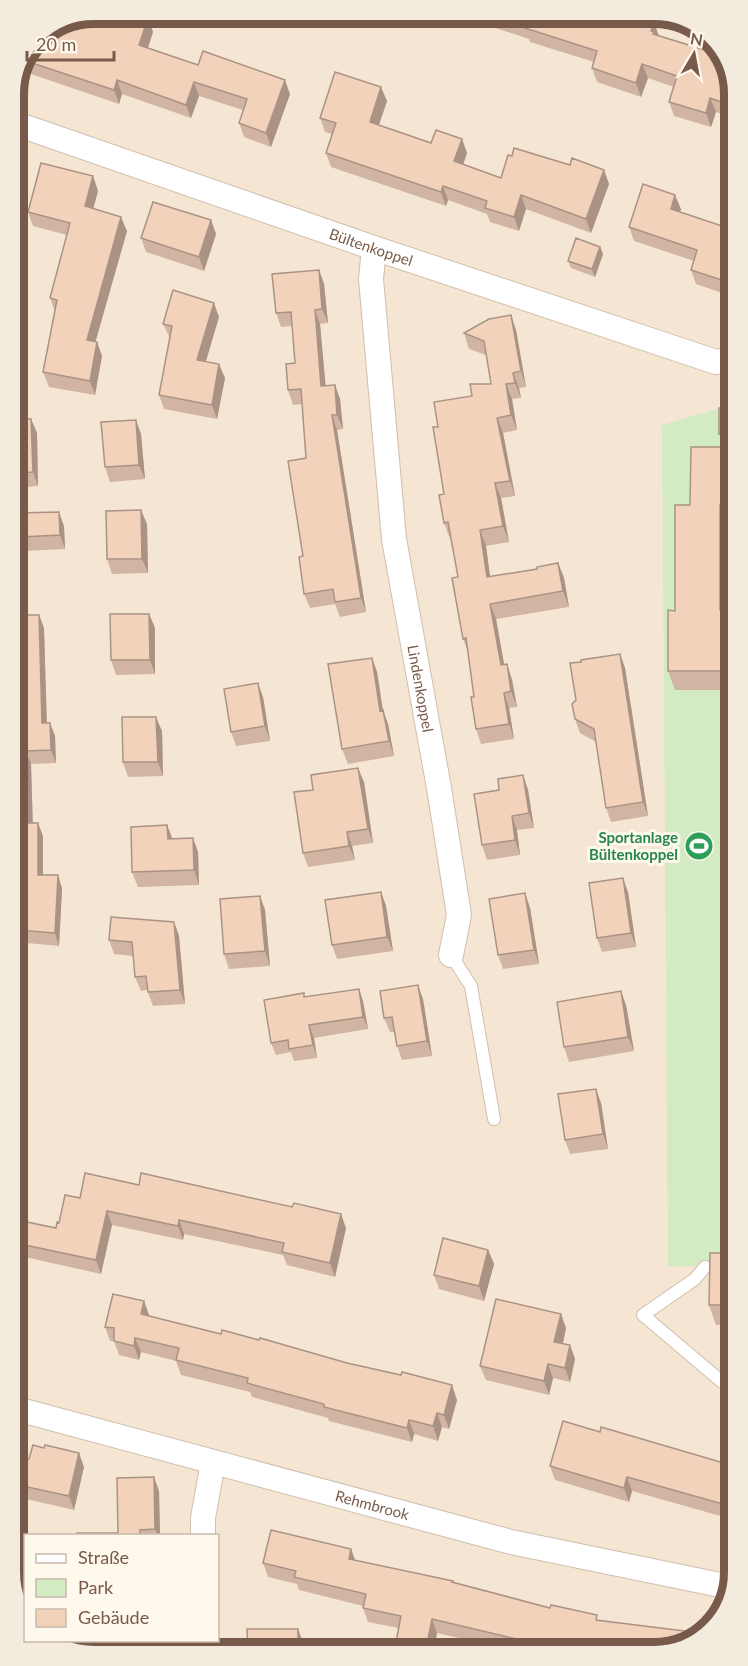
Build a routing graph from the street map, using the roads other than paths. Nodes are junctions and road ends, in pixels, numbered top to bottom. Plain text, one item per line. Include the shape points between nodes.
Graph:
1 (24, 126) edge
2 (374, 248) junction
3 (724, 360) edge
4 (451, 955) joint
5 (494, 1119) dead end
6 (705, 1267) dead end
7 (724, 1383) edge
8 (24, 1412) edge
9 (213, 1462) junction
10 (203, 1534) edge
11 (723, 1586) edge

1 - 2 street, Bültenkoppel
2 - 3 street, Bültenkoppel via 716,362
2 - 4 street, Lindenkoppel via 371,279 394,538 459,915
4 - 5 lane, Lindenkoppel via 471,986
6 - 7 lane via 643,1315
8 - 9 street, Rehmbrook
9 - 10 street
9 - 11 street, Rehmbrook via 511,1542

